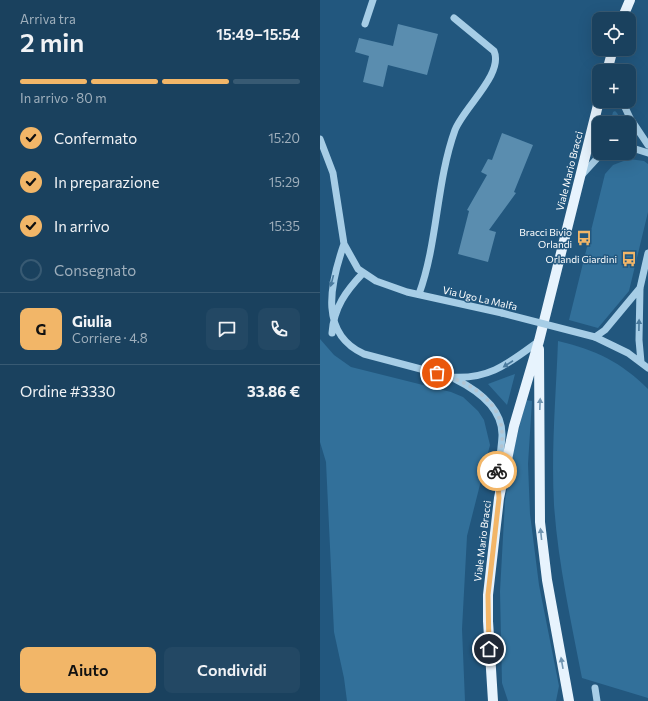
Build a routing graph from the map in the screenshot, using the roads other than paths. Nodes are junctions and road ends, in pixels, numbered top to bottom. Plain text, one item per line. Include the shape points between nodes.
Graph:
1 (372, 0) edge
2 (630, 0) edge
3 (625, 12) edge
4 (454, 18) dead end
5 (365, 24) dead end
6 (597, 108) edge
7 (625, 108) edge
8 (320, 139) edge
9 (648, 145) edge
10 (636, 149) edge
11 (648, 153) edge
12 (596, 160) edge
13 (579, 178) junction
14 (344, 244) junction
15 (648, 253) edge
16 (363, 273) junction
17 (640, 288) junction
18 (419, 294) junction
19 (332, 333) junction
20 (595, 337) junction
21 (539, 341) junction
22 (641, 362) junction
23 (648, 368) edge
24 (452, 377) junction
25 (499, 498) junction
26 (488, 621) junction
27 (565, 680) junction
28 (595, 688) dead end
29 (493, 701) edge
30 (501, 701) edge
31 (561, 701) edge
32 (569, 701) edge
33 (597, 701) edge

1 - 5 street
2 - 3 main road
4 - 18 street via 494,51 496,67 456,129 431,250
6 - 13 main road, Viale Mario Bracci
7 - 9 street
8 - 14 street, Via Ugo La Malfa via 333,173
10 - 11 street
12 - 13 street
13 - 21 main road, Viale Mario Bracci
14 - 16 street, Via Ugo La Malfa via 355,265
14 -> 19 street, Via Ugo La Malfa via 335,269 326,309 326,320
15 - 17 street
16 - 18 street, Via Ugo La Malfa via 376,281
16 - 19 street via 348,289 337,307
17 - 20 street via 605,330
22 -> 17 street
18 - 20 street, Via Ugo La Malfa, bridge
19 - 24 street, Via Ugo La Malfa via 341,344 357,352
20 - 22 street, Via Ugo La Malfa
21 -> 24 street, Via Ugo La Malfa via 492,372 472,377
21 - 25 main road, Viale Mario Bracci via 514,426
27 -> 21 main road, Viale Mario Bracci via 547,580 540,522
22 - 23 street, Via Ugo La Malfa
24 - 25 street, Via Ugo La Malfa via 482,395 500,420 502,434 497,473
25 - 26 main road, Viale Mario Bracci via 490,572
26 - 29 main road, Viale Mario Bracci
26 - 30 main road via 496,686
27 - 31 main road
27 - 32 main road, Viale Mario Bracci
28 - 33 street

